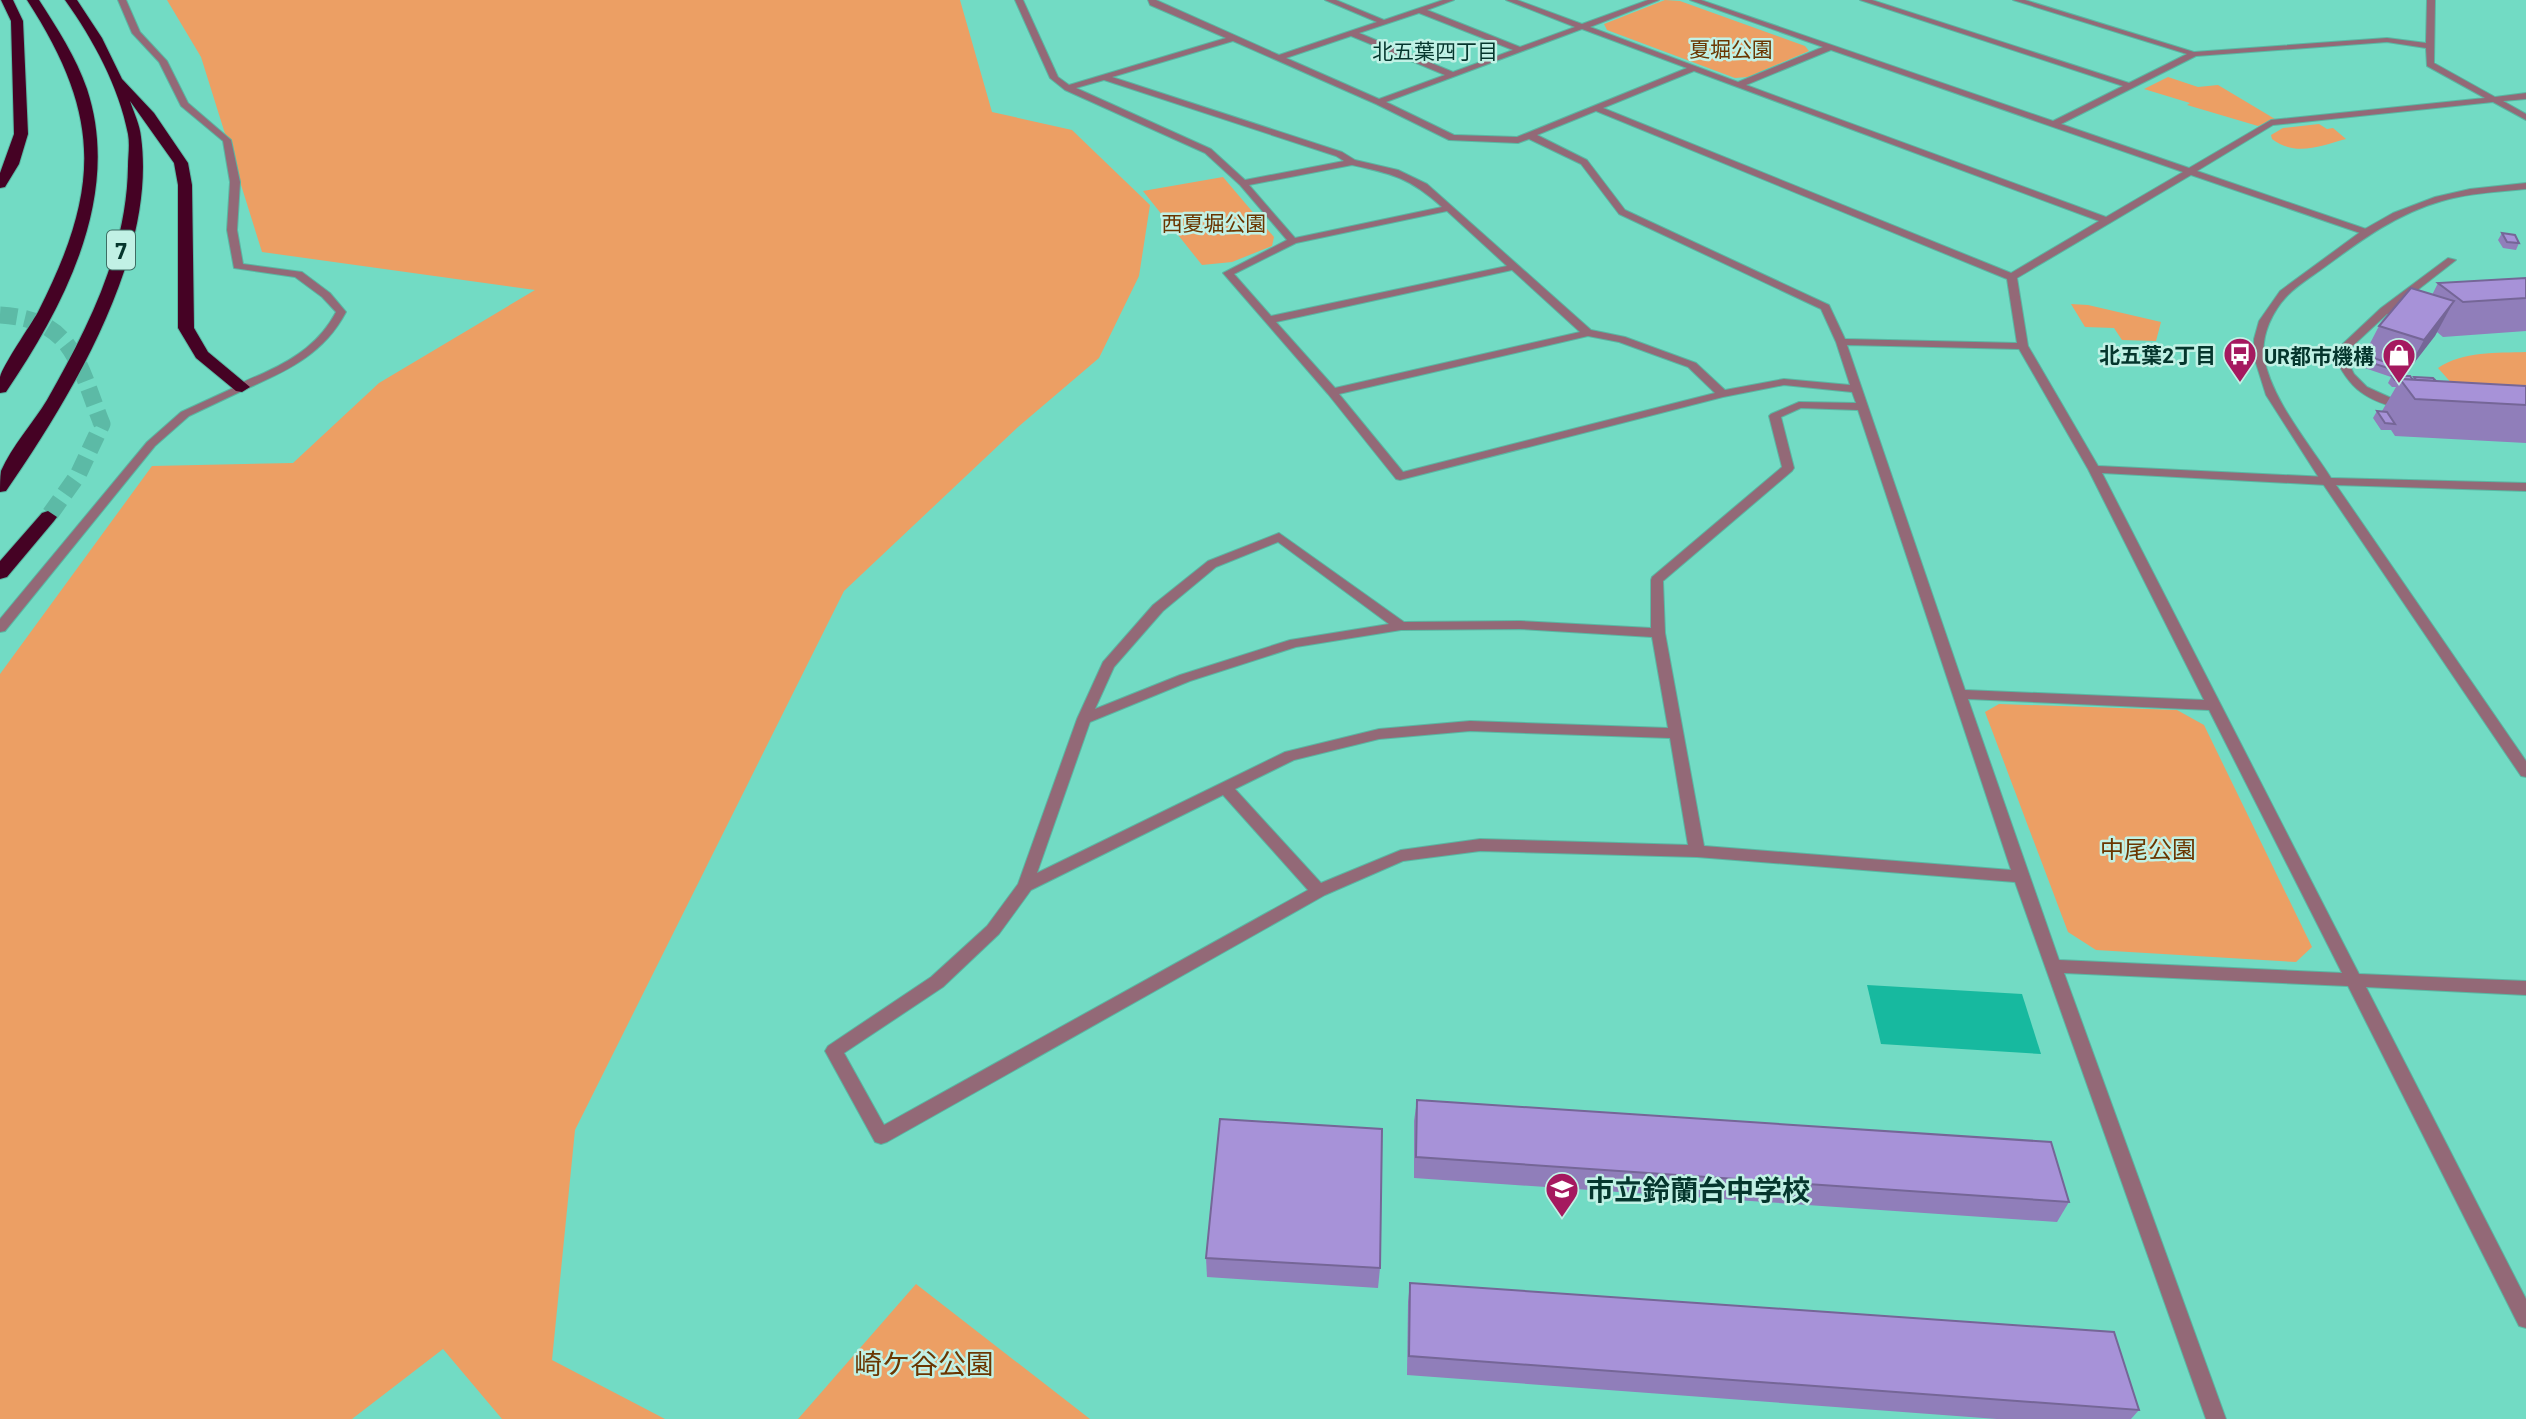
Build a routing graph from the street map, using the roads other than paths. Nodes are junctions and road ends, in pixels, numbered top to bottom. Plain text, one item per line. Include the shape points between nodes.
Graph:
1 (7, 0) edge
2 (33, 0) edge
3 (71, 0) edge
4 (122, 0) edge
5 (1019, 0) edge
6 (1152, 0) edge
7 (1329, 0) edge
8 (1450, 0) edge
9 (1510, 0) edge
10 (1655, 0) edge
11 (1694, 0) edge
12 (1864, 0) edge
13 (2017, 0) edge
14 (2431, 0) edge
15 (1419, 10) junction
16 (1383, 22) junction
17 (1584, 26) junction
18 (1351, 33) junction
19 (1230, 38) junction
20 (2431, 46) junction
21 (1831, 47) junction
22 (1520, 50) junction
23 (2194, 54) junction
24 (1279, 58) junction
25 (1694, 68) junction
26 (1452, 75) junction
27 (116, 77) junction
28 (1106, 78) junction
29 (1740, 84) junction
30 (2130, 86) junction
31 (1068, 88) junction
32 (2526, 96) edge
33 (2492, 100) junction
34 (1379, 102) junction
35 (1595, 108) junction
36 (2526, 117) edge
37 (2054, 124) junction
38 (1531, 136) junction
39 (1352, 162) junction
40 (2192, 172) junction
41 (1244, 183) junction
42 (0, 184) edge
43 (2526, 186) edge
44 (1449, 208) junction
45 (2106, 221) junction
46 (2366, 232) junction
47 (1293, 241) junction
48 (2451, 260) dead end
49 (1514, 267) junction
50 (2012, 278) junction
51 (2418, 306) edge
52 (2384, 311) junction
53 (1269, 320) junction
54 (1588, 333) junction
55 (1841, 342) junction
56 (2023, 346) junction
57 (242, 387) junction
58 (0, 388) edge
59 (1856, 389) junction
60 (1332, 392) junction
61 (1723, 394) junction
62 (1861, 407) junction
63 (2423, 408) edge
64 (2094, 469) junction
65 (2327, 481) junction
66 (0, 487) edge
67 (2526, 487) edge
68 (48, 517) tunnel mouth
69 (0, 573) edge
70 (1401, 626) junction
71 (0, 628) edge
72 (1658, 633) junction
73 (1959, 694) junction
74 (2213, 705) junction
75 (1084, 719) junction
76 (1676, 733) junction
77 (2526, 772) edge
78 (1225, 788) junction
79 (1697, 851) junction
80 (2021, 877) junction
81 (1025, 887) junction
82 (1319, 891) junction
83 (2053, 967) junction
84 (2353, 980) junction
85 (2526, 988) edge
86 (2526, 1319) edge
87 (2216, 1419) edge

1 - 42 highway via 17,21 21,134
2 - 58 highway, 7 via 67,54 85,104 90,184 81,231 19,361
3 - 27 highway, 7
4 - 57 street via 136,33 163,61 184,104 227,140 236,182 232,230 237,266 298,274 341,312 333,330 304,356
5 - 31 street via 1054,78
6 - 19 street
7 - 16 street
8 - 15 street
9 - 17 street
10 - 17 street
11 - 21 street
12 - 30 street
13 - 23 street
14 - 20 street
15 - 16 street
15 - 22 street
16 - 18 street
17 - 22 street
17 - 25 street
18 - 24 street
18 - 26 street
19 - 24 street
19 - 28 street
20 - 23 street via 2387,40
20 - 33 street via 2430,64
21 - 29 street
21 - 37 street
22 - 26 street
23 - 30 street
24 - 34 street
25 - 29 street
25 - 35 street
26 - 34 street
27 - 57 highway via 181,163 187,328 202,355
27 - 66 highway, 7 via 135,138 132,202 121,253 103,311 63,391
28 - 31 street
28 - 39 street
29 - 45 street
30 - 37 street
31 - 41 street via 1208,151
32 - 33 street
33 - 36 street
33 - 40 street via 2271,123
34 - 38 street via 1452,138 1518,140
35 - 38 street
35 - 50 street
37 - 40 street
38 - 55 street via 1584,162 1622,212 1825,307
39 - 41 street
39 - 44 street via 1424,186
40 - 45 street
40 - 46 street
41 - 47 street
43 - 46 street via 2438,199
44 - 47 street
44 - 49 street
45 - 50 street
46 - 65 street via 2284,293 2264,321 2259,339 2261,366 2272,395
47 - 53 street via 1228,273
48 - 52 street
49 - 53 street
49 - 54 street
50 - 56 street
51 - 52 street
52 - 63 street via 2339,353 2347,375 2377,400
53 - 60 street
54 - 60 street
54 - 61 street via 1621,339 1692,365
55 - 56 street
55 - 59 street
56 - 64 street
57 - 71 street via 185,414 151,444
59 - 61 street via 1784,382
59 - 62 street
60 - 61 street via 1400,476
62 - 72 street via 1799,405 1775,416 1787,468 1657,580
62 - 73 street
64 - 65 street
64 - 74 street
65 - 67 street
65 - 77 street
68 - 69 highway
70 - 72 street via 1520,625
70 - 75 street via 1295,643 1185,678
70 - 75 street via 1279,537 1212,564 1158,608 1108,665
72 - 76 street
73 - 74 street
73 - 80 street
74 - 84 street
75 - 81 street
76 - 78 street via 1470,726 1379,734 1290,757
76 - 79 street
78 - 81 street
78 - 82 street
79 - 80 street
79 - 82 street via 1480,845 1401,856
80 - 83 street
81 - 82 street via 993,930 937,982 834,1051 881,1136
83 - 84 street
83 - 87 street
84 - 85 street
84 - 86 street

